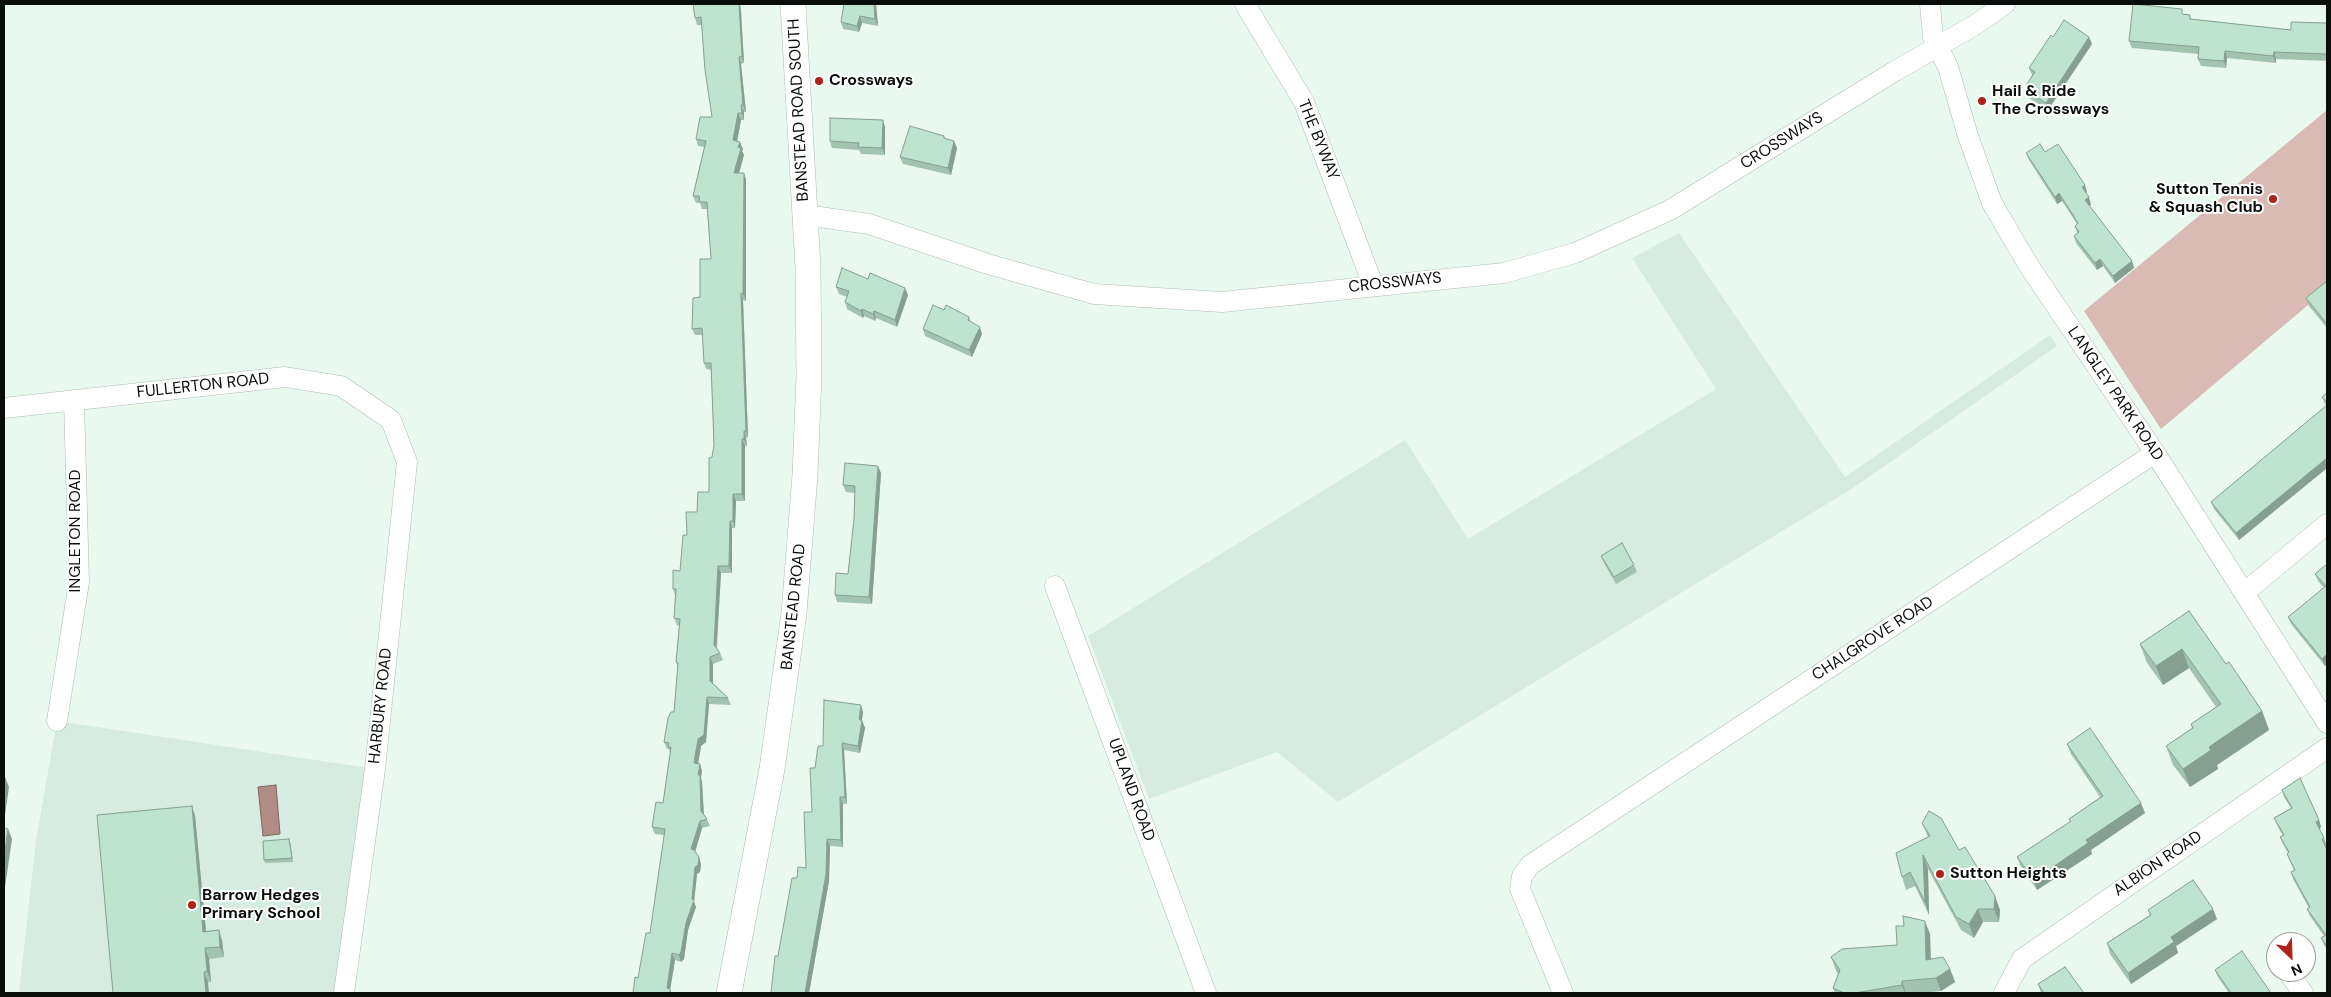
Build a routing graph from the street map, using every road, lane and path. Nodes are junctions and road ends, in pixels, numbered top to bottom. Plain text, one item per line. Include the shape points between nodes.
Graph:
1 (793, 4) edge
2 (1245, 4) edge
3 (1930, 4) edge
4 (2005, 4) edge
5 (1938, 47) junction
6 (805, 215) junction
7 (1373, 285) junction
8 (74, 400) junction
9 (4, 408) edge
10 (391, 420) joint
11 (2155, 453) junction
12 (2327, 524) edge
13 (1055, 586) dead end
14 (2244, 593) junction
15 (56, 721) dead end
16 (2327, 724) edge
17 (2327, 748) edge
18 (2295, 982) edge
19 (344, 993) edge
20 (729, 993) edge
21 (1206, 993) edge
22 (1563, 993) edge
23 (2004, 993) edge
24 (2302, 993) edge

1 - 6 street, BANSTEAD ROAD SOUTH
2 - 7 street, THE BYWAY via 1304,102
3 - 5 street via 1931,29
4 - 5 street, CROSSWAYS
5 - 7 street, CROSSWAYS via 1670,210 1575,253 1504,273
5 - 11 street, LANGLEY PARK ROAD via 1948,67 1992,203 2029,266
6 - 7 street, CROSSWAYS via 869,224 988,264 1094,294 1222,302
6 - 20 street, BANSTEAD ROAD via 809,376 806,475 794,613 772,769
8 - 9 street, FULLERTON ROAD
8 - 10 street, FULLERTON ROAD via 285,377 341,386
8 - 15 street, INGLETON ROAD via 79,582
10 - 19 street, HARBURY ROAD via 406,462 375,769
11 - 14 street, LANGLEY PARK ROAD
11 - 22 street, CHALGROVE ROAD via 1530,865 1522,876 1520,889
12 - 14 street
13 - 21 street, UPLAND ROAD
14 - 16 street, LANGLEY PARK ROAD
17 - 23 street, ALBION ROAD via 2022,959
18 - 24 street

